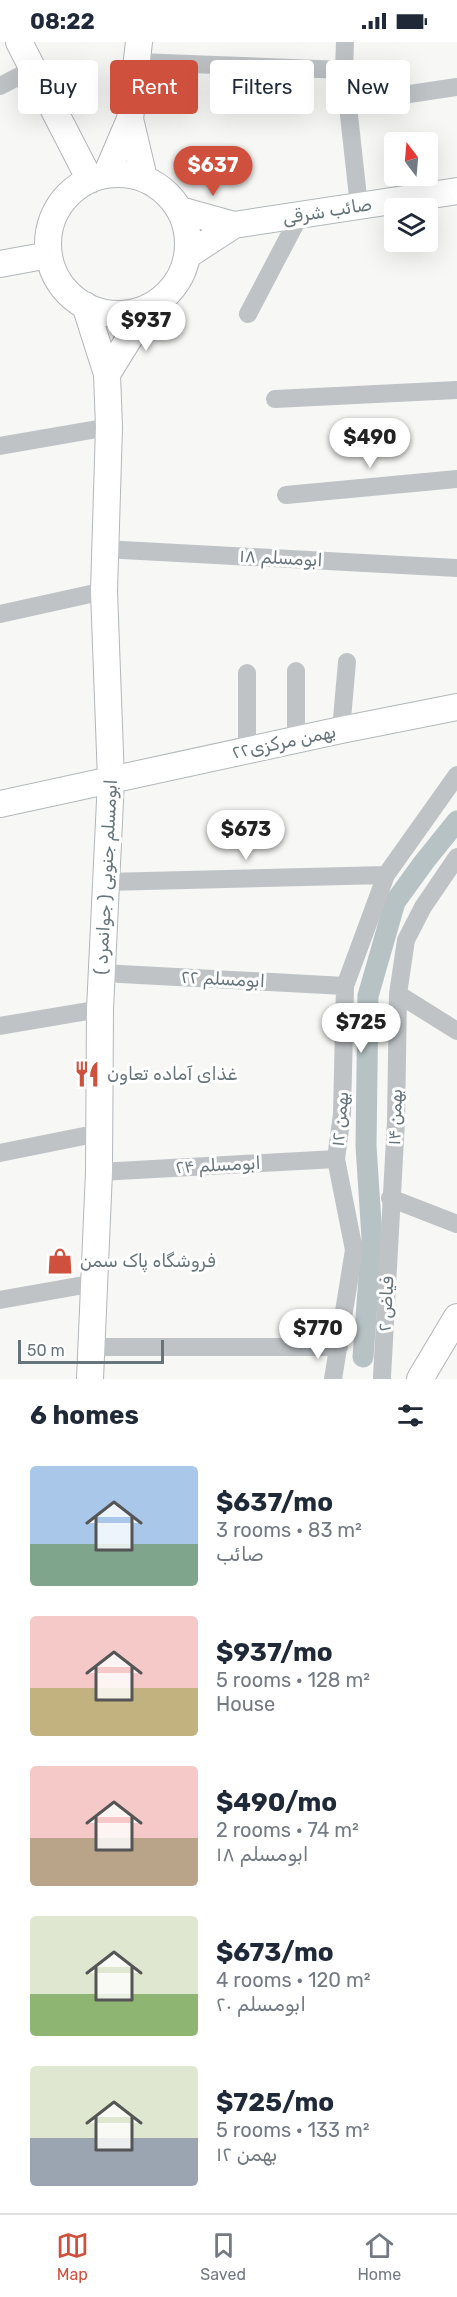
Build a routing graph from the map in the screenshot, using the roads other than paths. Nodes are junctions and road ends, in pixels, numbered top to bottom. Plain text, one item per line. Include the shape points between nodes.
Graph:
1 (19, 42) edge
2 (345, 42) edge
3 (138, 52) edge
4 (28, 60) edge
5 (344, 60) edge
6 (326, 68) edge
7 (18, 77) edge
8 (0, 86) edge
9 (457, 87) edge
10 (410, 94) edge
11 (60, 114) edge
12 (350, 114) edge
13 (130, 119) junction
14 (98, 177) junction
15 (144, 178) junction
16 (457, 191) edge
17 (359, 206) junction
18 (180, 210) junction
19 (300, 215) junction
20 (234, 225) junction
21 (49, 255) junction
22 (188, 255) junction
23 (0, 264) edge
24 (85, 305) junction
25 (148, 308) junction
26 (248, 314) dead end
27 (107, 374) junction
28 (457, 390) edge
29 (274, 399) dead end
30 (109, 427) junction
31 (0, 446) edge
32 (457, 479) edge
33 (286, 495) dead end
34 (104, 549) junction
35 (457, 568) edge
36 (104, 591) junction
37 (0, 614) edge
38 (347, 662) dead end
39 (296, 671) dead end
40 (247, 673) dead end
41 (457, 707) edge
42 (341, 730) junction
43 (296, 740) junction
44 (247, 750) junction
45 (457, 776) edge
46 (111, 780) junction
47 (0, 804) edge
48 (454, 866) edge
49 (386, 875) junction
50 (106, 882) junction
51 (102, 973) junction
52 (345, 986) junction
53 (398, 994) junction
54 (100, 1009) junction
55 (0, 1026) edge
56 (457, 1030) edge
57 (99, 1133) junction
58 (0, 1153) edge
59 (336, 1159) junction
60 (99, 1172) junction
61 (390, 1198) junction
62 (457, 1224) edge
63 (390, 1230) joint
64 (95, 1284) junction
65 (0, 1300) edge
66 (457, 1317) edge
67 (92, 1347) junction
68 (339, 1347) junction
69 (382, 1377) dead end
70 (90, 1379) edge
71 (333, 1379) edge
72 (420, 1379) edge

1 - 4 main road
2 - 5 street
3 - 6 street
3 - 13 main road
7 - 8 street
9 - 10 street
11 - 14 main road
12 - 17 street
13 - 14 main road
13 - 15 main road
14 - 15 main road via 125,174
14 - 21 main road via 74,189 57,211 49,237
15 - 18 main road via 165,191
16 - 17 main road, صائب شرقی
17 - 19 main road, صائب شرقی
18 - 20 main road
18 - 22 main road via 188,232
19 - 20 main road, صائب شرقی
19 - 26 street
20 - 22 main road
21 - 23 main road
21 - 24 main road via 55,275 68,293
22 - 25 main road via 181,277 167,295
24 - 25 main road via 105,313 127,314
24 - 27 main road, ابومسلم جنوبی ( جوانمرد )
25 - 27 main road
27 - 30 main road, ابومسلم جنوبی ( جوانمرد )
28 - 29 street
30 - 31 street
30 - 34 main road, ابومسلم جنوبی ( جوانمرد )
32 - 33 street
34 - 35 street, ابومسلم ۱۸
34 - 36 main road, ابومسلم جنوبی ( جوانمرد )
36 - 37 street
36 - 46 main road, ابومسلم جنوبی ( جوانمرد )
38 - 42 street
39 - 43 street
40 - 44 street
41 - 42 main road, ۲۲بهمن مرکزی
42 - 43 main road, ۲۲بهمن مرکزی
43 - 44 main road, ۲۲بهمن مرکزی
44 - 46 main road, ۲۲بهمن مرکزی
45 - 49 street, بهمن ۱۲
46 - 47 main road, ۲۲بهمن مرکزی
46 - 50 main road, ابومسلم جنوبی ( جوانمرد )
48 - 53 street, بهمن ۱۴ via 423,907 406,940
49 - 50 street
49 - 52 street, بهمن ۱۲
50 - 51 main road, ابومسلم جنوبی ( جوانمرد )
51 - 52 street, ابومسلم ۲۲
51 - 54 main road, ابومسلم جنوبی ( جوانمرد )
52 - 59 street, بهمن ۱۲ via 342,1114
53 - 56 street
53 - 61 street, بهمن ۱۴
54 - 55 street
54 - 57 main road, ابومسلم جنوبی ( جوانمرد )
57 - 58 street
57 - 60 main road, ابومسلم جنوبی ( جوانمرد )
59 - 60 street, ابومسلم ۲۴
59 - 68 street, بهمن ۱۲ via 354,1250
60 - 64 main road, ابومسلم جنوبی ( جوانمرد )
61 - 62 street
61 - 63 street, بهمن ۱۴
63 - 69 street, فیاض ۲
64 - 65 street
64 - 67 main road, ابومسلم جنوبی ( جوانمرد )
66 - 72 main road
67 - 68 street
67 - 70 main road, ابومسلم جنوبی ( جوانمرد )
68 - 71 street, بهمن ۱۲

